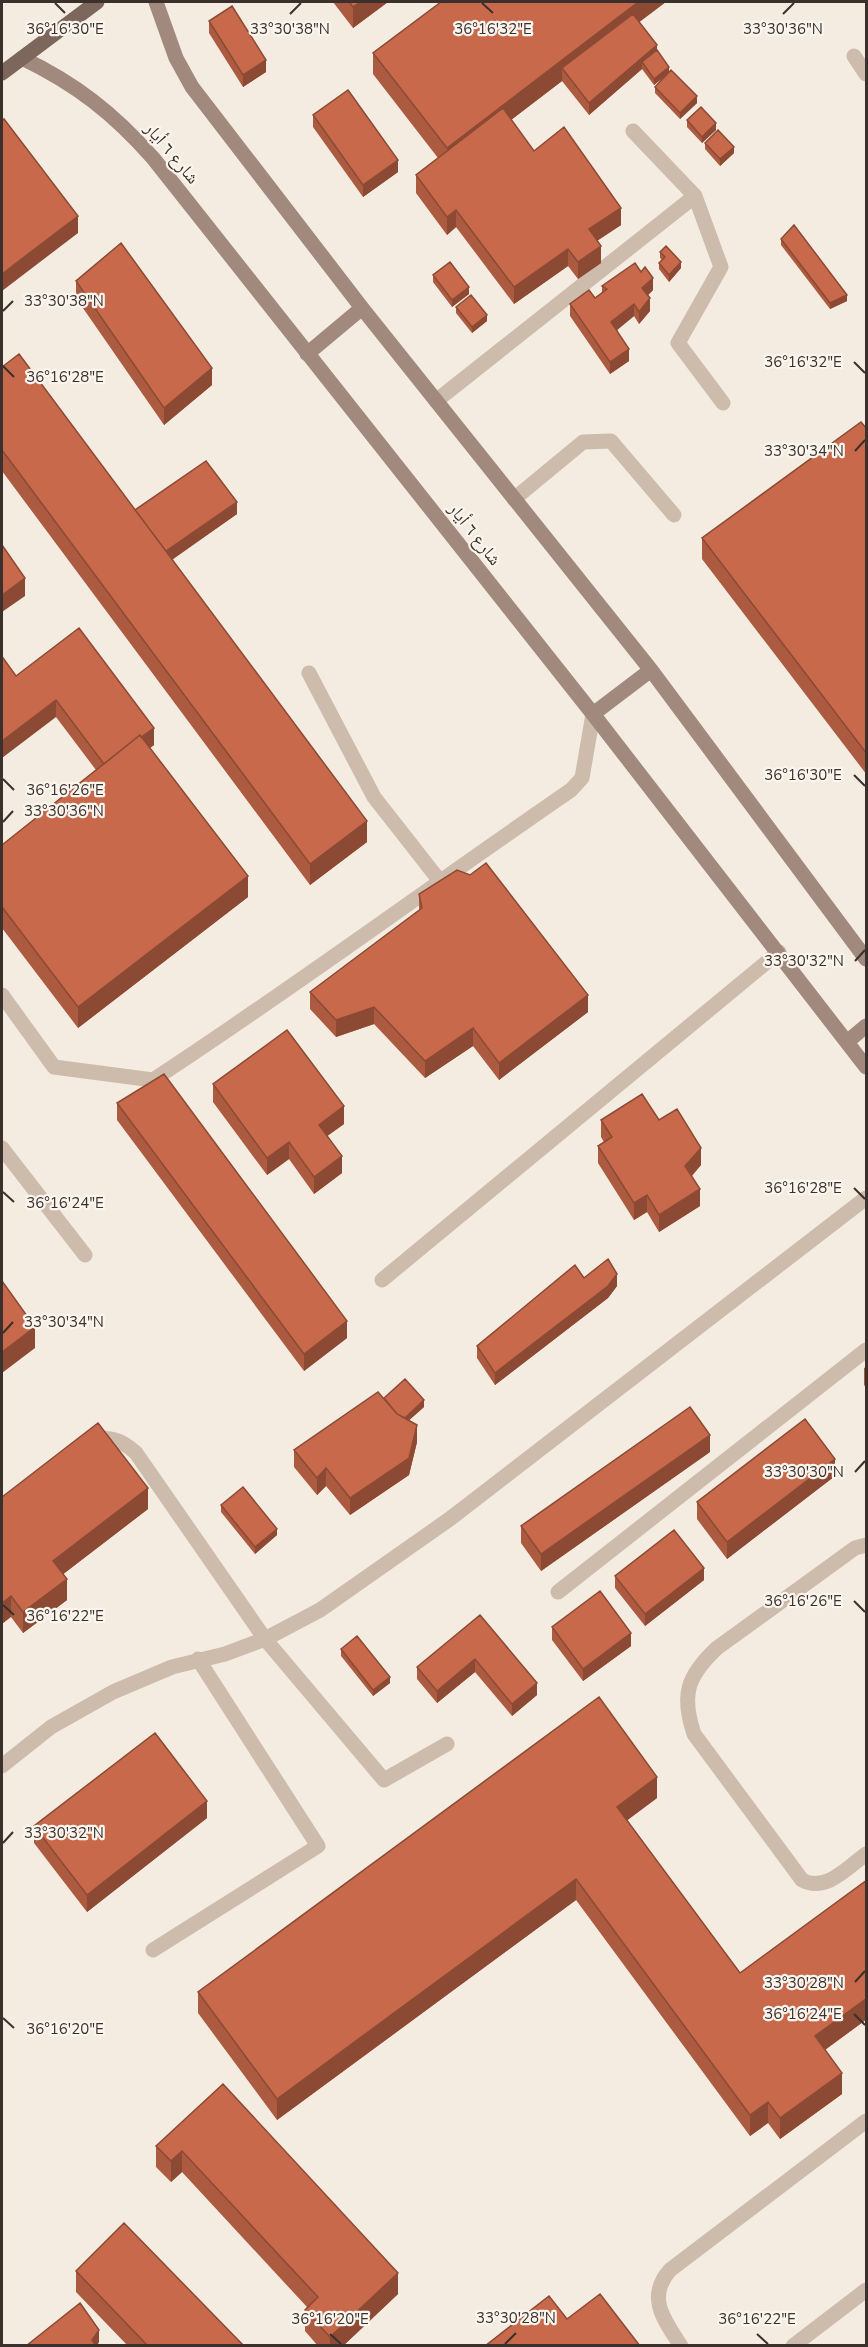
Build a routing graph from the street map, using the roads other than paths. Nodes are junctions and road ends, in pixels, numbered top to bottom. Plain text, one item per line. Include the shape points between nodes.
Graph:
1 (97, 2) edge
2 (156, 2) edge
3 (854, 56) dead end
4 (22, 58) junction
5 (2, 73) edge
6 (867, 74) edge
7 (633, 131) dead end
8 (695, 196) junction
9 (362, 308) junction
10 (307, 354) junction
11 (436, 401) junction
12 (723, 403) dead end
13 (514, 499) junction
14 (674, 514) dead end
15 (651, 670) junction
16 (309, 673) dead end
17 (592, 714) junction
18 (440, 880) junction
19 (779, 952) junction
20 (867, 959) edge
21 (2, 994) edge
22 (867, 1026) edge
23 (847, 1042) junction
24 (867, 1067) edge
25 (2, 1148) edge
26 (867, 1198) edge
27 (85, 1255) dead end
28 (382, 1280) dead end
29 (867, 1350) edge
30 (78, 1448) edge
31 (867, 1545) edge
32 (558, 1592) dead end
33 (265, 1639) junction
34 (198, 1659) junction
35 (447, 1744) dead end
36 (2, 1766) edge
37 (867, 1854) edge
38 (153, 1950) dead end
39 (867, 2121) edge
40 (867, 2290) edge
41 (681, 2346) edge
42 (793, 2346) edge

1 - 4 main road
2 - 9 main road via 176,58 192,87
3 - 6 lane
4 - 5 main road
4 - 10 main road, شارع ٦ أيار via 80,90 131,133
7 - 8 lane
8 - 11 lane
8 - 12 lane via 721,267 678,343
9 - 10 main road
9 - 11 main road
10 - 17 main road, شارع ٦ أيار
11 - 13 main road
13 - 14 lane via 584,441 611,441
13 - 15 main road
15 - 17 main road
15 - 20 main road
16 - 18 lane via 374,796
17 - 18 lane via 582,778 571,790
17 - 19 main road, شارع ٦ أيار
18 - 21 lane via 255,1013 153,1080 54,1066
19 - 23 main road, شارع ٦ أيار
19 - 28 lane
22 - 23 main road
23 - 24 main road, شارع ٦ أيار
25 - 27 lane
26 - 33 lane via 451,1518 320,1611
29 - 32 lane
30 - 33 lane via 108,1438 127,1444 136,1453
31 - 37 lane via 855,1548 717,1648 699,1665 688,1687 687,1711 694,1734 802,1880 809,1884 826,1883
33 - 34 lane
33 - 35 lane via 384,1780
34 - 36 lane via 142,1678 78,1710
34 - 38 lane via 318,1846
39 - 41 lane via 663,2278 657,2301 659,2312
40 - 42 lane

